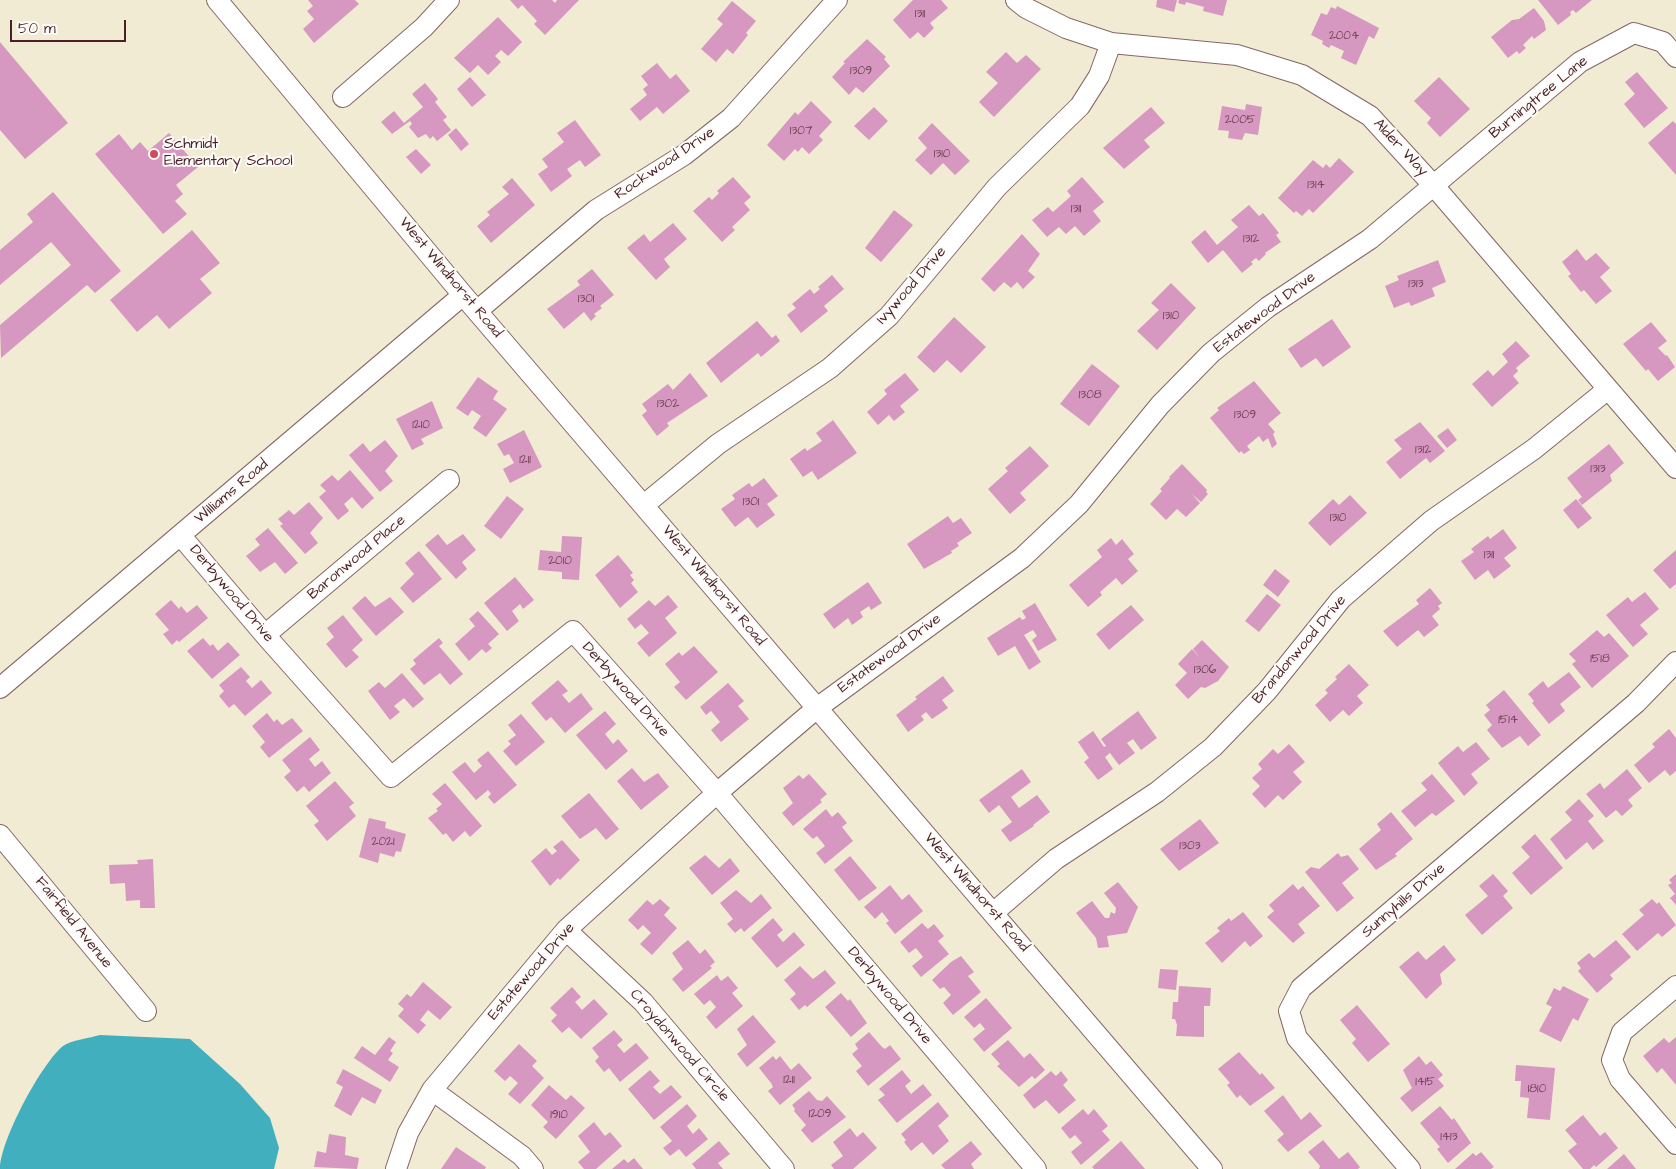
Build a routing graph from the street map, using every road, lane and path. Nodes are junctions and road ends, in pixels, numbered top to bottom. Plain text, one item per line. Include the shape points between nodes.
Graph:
1 (217, 0) edge
2 (449, 0) edge
3 (837, 0) edge
4 (1016, 0) edge
5 (1111, 43) junction
6 (1676, 57) edge
7 (343, 97) dead end
8 (1434, 186) junction
9 (464, 295) junction
10 (477, 311) junction
11 (1608, 389) junction
12 (1676, 468) edge
13 (450, 480) dead end
14 (644, 505) junction
15 (181, 536) junction
16 (265, 636) junction
17 (1676, 662) edge
18 (0, 688) edge
19 (817, 708) junction
20 (717, 794) junction
21 (0, 834) edge
22 (993, 912) junction
23 (566, 930) junction
24 (1676, 986) edge
25 (146, 1011) dead end
26 (432, 1090) junction
27 (1676, 1144) edge
28 (396, 1169) edge
29 (533, 1169) edge
30 (784, 1169) edge
31 (1036, 1169) edge
32 (1212, 1169) edge
33 (1410, 1169) edge

1 - 9 street, West Windhorst Road
2 - 7 street via 424,27
3 - 10 street, Rockwood Drive via 731,118 684,155 596,210
4 - 5 street, Alder Way via 1066,28
5 - 8 street, Alder Way via 1237,55 1302,74 1370,116
5 - 14 street, Ivywood Drive via 1099,76 1080,106 997,187 889,316 830,368 718,444
6 - 8 street, Burningtree Lane via 1663,42 1634,33 1580,62
8 - 11 street, Alder Way
8 - 19 street, Estatewood Drive via 1370,239 1268,307 1211,353 1160,405 1079,504 1022,558
9 - 10 street, West Windhorst Road
9 - 15 street, Williams Road
10 - 14 street, West Windhorst Road
11 - 12 street, Alder Way
11 - 22 street, Brandonwood Drive via 1534,449 1431,521 1342,599 1267,691 1213,747 1158,792 1056,859
13 - 16 street, Baronwood Place
14 - 19 street, West Windhorst Road
15 - 16 street, Derbywood Drive
15 - 18 street, Williams Road
16 - 20 street, Derbywood Drive via 391,777 572,631
17 - 33 street, Sunnyhills Drive via 1636,703 1301,988 1289,1011 1297,1038
19 - 20 street, Estatewood Drive
19 - 22 street, West Windhorst Road
20 - 23 street, Estatewood Drive
20 - 31 street, Derbywood Drive
21 - 25 street, Fairfield Avenue
22 - 32 street, West Windhorst Road
23 - 26 street, Estatewood Drive
23 - 30 street, Croydonwood Circle via 643,1002
24 - 27 street via 1622,1032 1612,1060 1620,1079
26 - 28 street, Estatewood Drive via 408,1133
26 - 29 street via 522,1156

